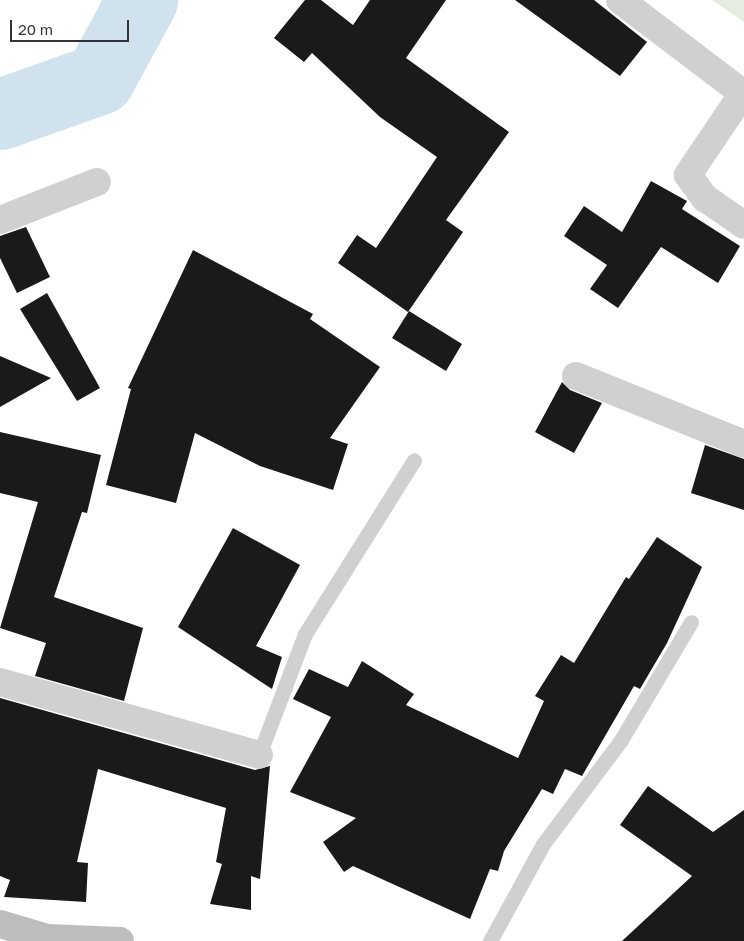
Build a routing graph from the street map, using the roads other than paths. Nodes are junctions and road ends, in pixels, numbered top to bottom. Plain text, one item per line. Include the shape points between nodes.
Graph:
1 (620, 0) edge
2 (743, 94) edge
3 (97, 182) dead end
4 (0, 220) edge
5 (744, 225) edge
6 (576, 376) dead end
7 (744, 444) edge
8 (414, 460) dead end
9 (691, 622) dead end
10 (0, 682) edge
11 (259, 755) joint
12 (0, 924) edge
13 (120, 941) edge
14 (490, 941) edge

1 - 2 street
2 - 5 street via 688,175 705,198
3 - 4 street
6 - 7 street
8 - 11 lane via 305,634
9 - 14 lane via 621,740 543,844
10 - 11 street
12 - 13 street via 47,938

